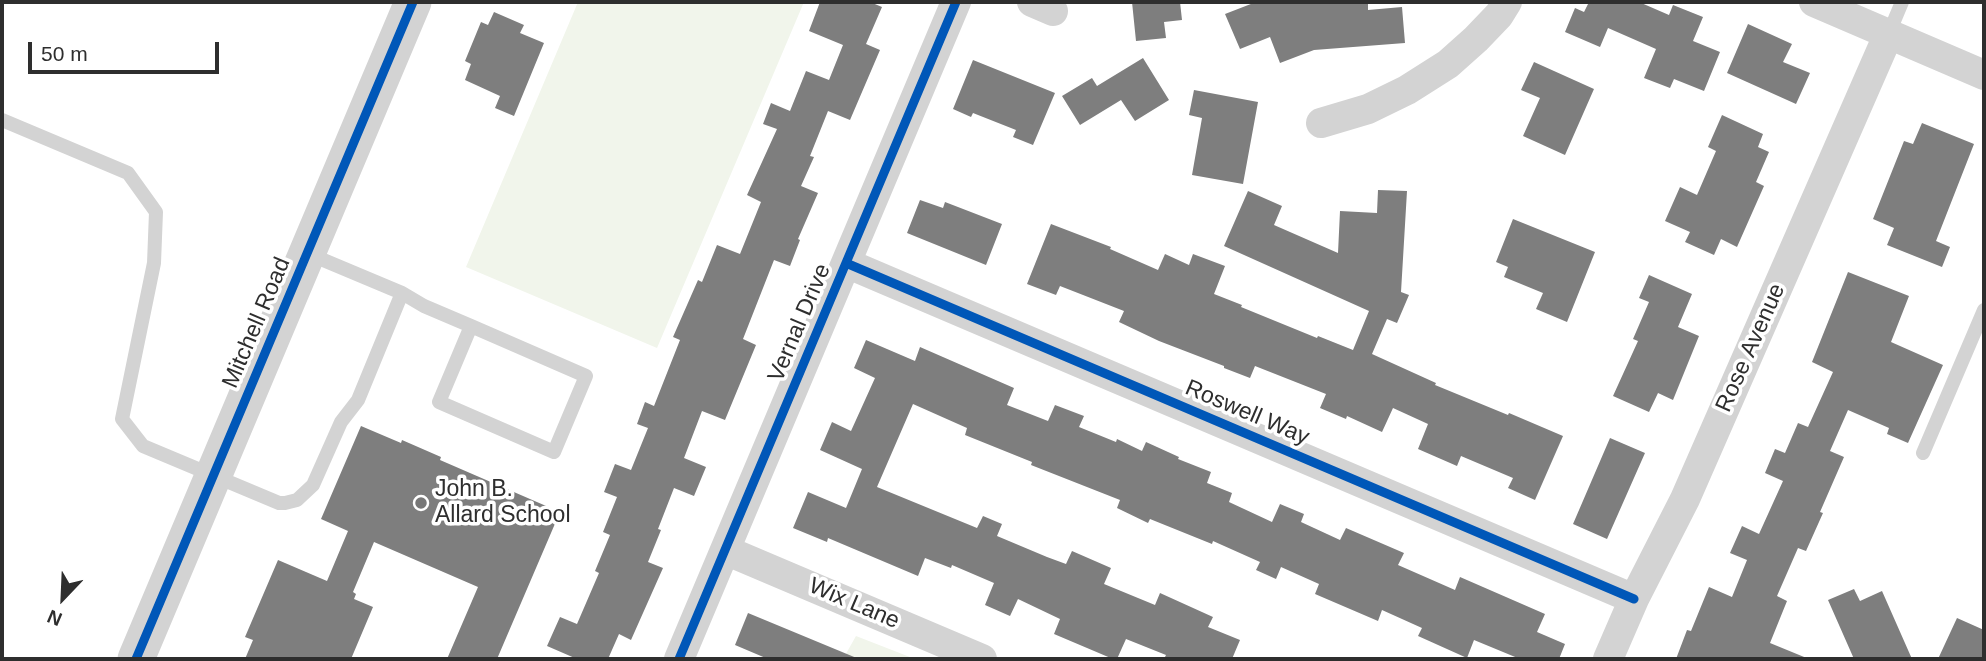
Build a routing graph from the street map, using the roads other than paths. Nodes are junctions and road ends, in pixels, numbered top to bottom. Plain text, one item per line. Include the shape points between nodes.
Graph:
1 (413, 2) edge
2 (956, 2) edge
3 (1507, 2) edge
4 (1814, 2) edge
5 (1902, 2) edge
6 (1889, 33) junction
7 (1984, 75) edge
8 (2, 120) edge
9 (1321, 123) dead end
10 (308, 253) junction
11 (846, 263) junction
12 (402, 293) junction
13 (1984, 310) edge
14 (471, 326) junction
15 (1923, 453) dead end
16 (213, 476) junction
17 (725, 550) junction
18 (1634, 599) junction
19 (136, 659) edge
20 (679, 659) edge
21 (982, 659) edge
22 (1608, 659) edge

1 - 10 street, Mitchell Road
2 - 11 street, Vernal Drive
3 - 9 street via 1457,55 1407,90 1368,109
4 - 6 street
5 - 6 lane
6 - 7 street
6 - 18 street, Rose Avenue via 1685,499
8 - 16 lane via 128,173 156,212 154,263 122,419 143,446
10 - 12 lane
10 - 16 street, Mitchell Road
11 - 17 street, Vernal Drive
11 - 18 street, Roswell Way
12 - 14 lane
12 - 16 lane via 358,400 341,422 310,489 296,500 279,503
13 - 15 lane
14 - 14 lane via 439,402 554,452 586,376
16 - 19 street, Mitchell Road
17 - 20 street, Vernal Drive
17 - 21 street, Wix Lane
18 - 22 street, Rose Avenue

